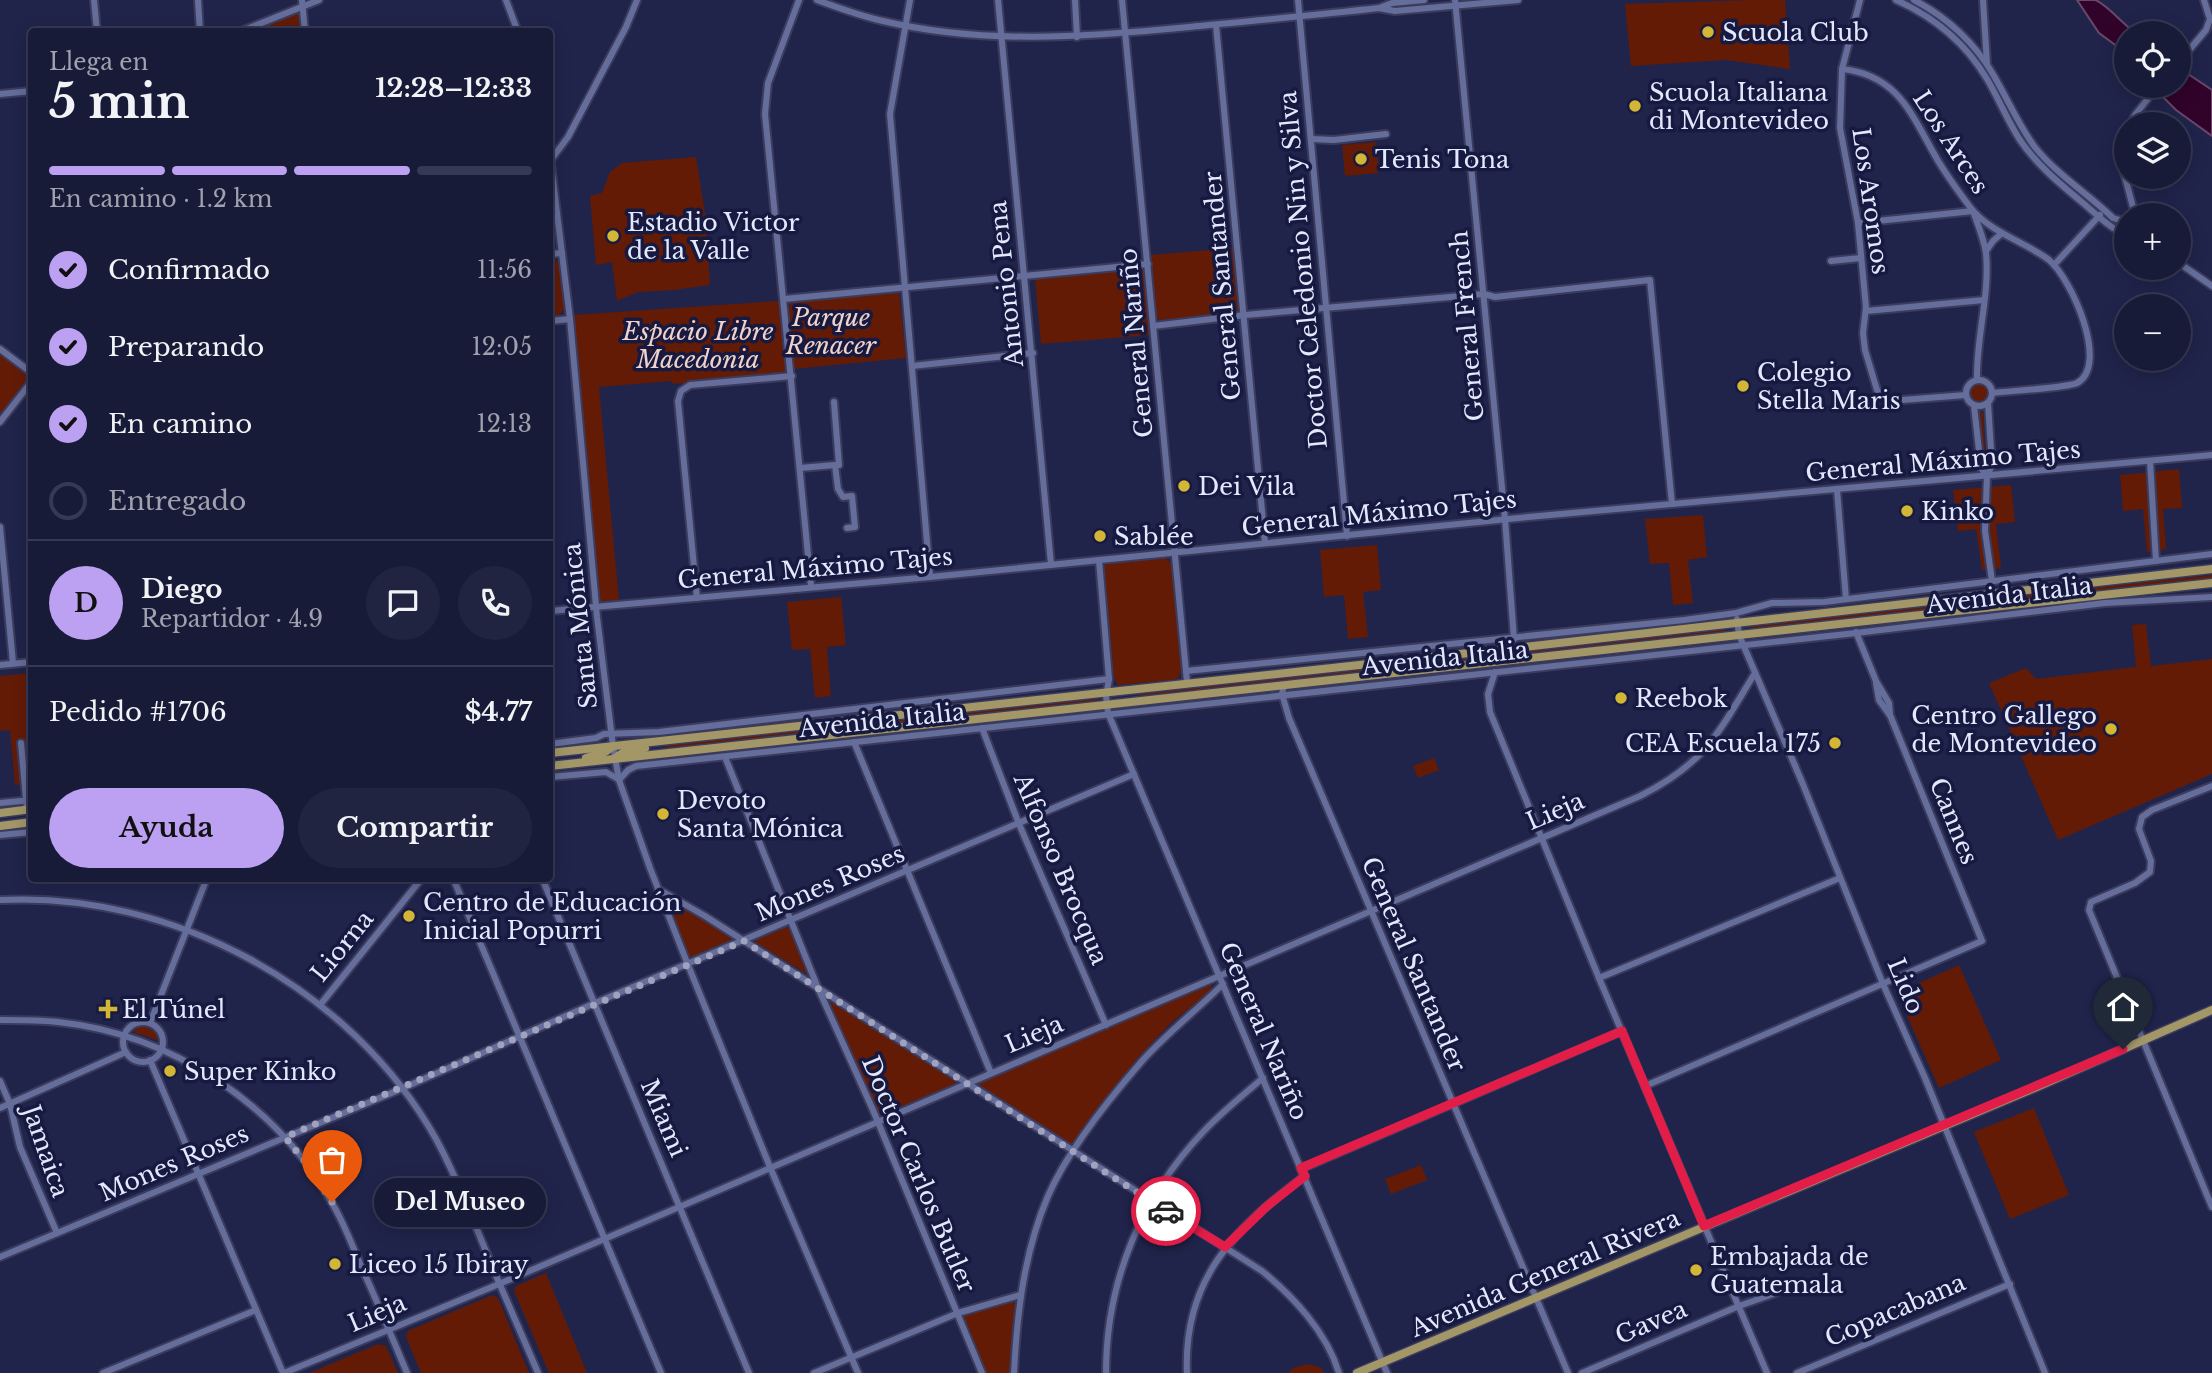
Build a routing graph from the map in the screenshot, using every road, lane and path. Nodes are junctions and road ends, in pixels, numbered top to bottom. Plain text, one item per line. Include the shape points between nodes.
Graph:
1 (94, 0) edge
2 (198, 0) edge
3 (319, 0) edge
4 (506, 0) edge
5 (637, 0) edge
6 (799, 0) edge
7 (817, 0) edge
8 (910, 0) edge
9 (998, 0) edge
10 (1074, 0) edge
11 (1122, 0) edge
12 (1298, 0) edge
13 (1378, 0) edge
14 (1424, 0) edge
15 (1518, 0) edge
16 (1860, 0) edge
17 (1896, 0) edge
18 (1914, 0) edge
19 (1983, 0) edge
20 (303, 3) edge
21 (1456, 3) edge
22 (1379, 8) junction
23 (1300, 17) junction
24 (2210, 18) edge
25 (904, 25) junction
26 (1216, 25) junction
27 (97, 28) edge
28 (200, 28) edge
29 (248, 28) edge
30 (305, 28) edge
31 (516, 28) edge
32 (1126, 33) junction
33 (1001, 37) junction
34 (1077, 37) junction
35 (2191, 46) edge
36 (1984, 66) junction
37 (1842, 69) junction
38 (28, 90) edge
39 (0, 94) edge
40 (1386, 134) dead end
41 (1311, 139) junction
42 (553, 154) edge
43 (553, 182) edge
44 (2105, 210) junction
45 (1973, 211) junction
46 (2099, 216) junction
47 (2114, 218) edge
48 (1858, 223) junction
49 (2114, 228) edge
50 (2002, 233) junction
51 (1986, 251) junction
52 (562, 253) junction
53 (553, 254) edge
54 (1861, 258) junction
55 (1831, 261) dead end
56 (1148, 264) junction
57 (2054, 265) junction
58 (2191, 271) edge
59 (1025, 276) junction
60 (2212, 286) edge
61 (905, 287) junction
62 (1484, 294) junction
63 (785, 299) junction
64 (1984, 300) junction
65 (1326, 307) junction
66 (1866, 311) junction
67 (1244, 315) junction
68 (570, 319) junction
69 (553, 321) edge
70 (1153, 326) junction
71 (0, 349) edge
72 (1033, 354) junction
73 (912, 366) junction
74 (28, 370) edge
75 (792, 376) junction
76 (1978, 380) junction
77 (28, 387) edge
78 (1992, 393) junction
79 (1966, 395) junction
80 (834, 402) dead end
81 (1988, 404) junction
82 (1974, 405) junction
83 (0, 422) edge
84 (2212, 455) edge
85 (2150, 461) junction
86 (835, 465) junction
87 (800, 468) junction
88 (1987, 476) junction
89 (1837, 490) junction
90 (1672, 504) junction
91 (1506, 519) junction
92 (0, 527) edge
93 (847, 528) dead end
94 (1347, 536) junction
95 (1265, 543) junction
96 (1176, 553) junction
97 (2212, 554) edge
98 (1099, 560) junction
99 (2156, 561) junction
100 (1051, 565) junction
101 (2212, 569) edge
102 (930, 577) junction
103 (1992, 581) junction
104 (2212, 583) edge
105 (811, 586) junction
106 (2134, 596) junction
107 (2212, 597) edge
108 (697, 598) junction
109 (1846, 599) junction
110 (597, 608) junction
111 (553, 611) edge
112 (1737, 618) junction
113 (1854, 622) junction
114 (1856, 633) junction
115 (1739, 635) junction
116 (1514, 638) junction
117 (1743, 645) junction
118 (1515, 648) junction
119 (28, 662) edge
120 (13, 663) junction
121 (0, 664) edge
122 (1186, 671) junction
123 (1494, 672) junction
124 (1755, 673) junction
125 (1109, 678) junction
126 (1187, 682) junction
127 (1284, 685) junction
128 (1128, 689) junction
129 (1106, 691) junction
130 (1282, 694) junction
131 (1129, 703) junction
132 (1107, 709) junction
133 (818, 713) junction
134 (819, 723) junction
135 (982, 728) junction
136 (695, 732) junction
137 (611, 733) junction
138 (659, 736) junction
139 (854, 742) junction
140 (21, 743) dead end
141 (553, 744) edge
142 (613, 746) junction
143 (565, 751) junction
144 (682, 751) junction
145 (553, 753) edge
146 (662, 754) junction
147 (626, 757) junction
148 (725, 757) junction
149 (615, 759) junction
150 (683, 761) junction
151 (664, 763) junction
152 (567, 764) junction
153 (553, 765) edge
154 (1134, 774) junction
155 (553, 776) edge
156 (620, 780) junction
157 (2212, 786) edge
158 (28, 797) edge
159 (0, 803) edge
160 (28, 805) edge
161 (28, 805) edge
162 (0, 813) edge
163 (28, 822) edge
164 (1020, 824) junction
165 (0, 826) edge
166 (28, 832) edge
167 (0, 835) edge
168 (1541, 839) junction
169 (906, 871) junction
170 (1840, 878) junction
171 (205, 882) edge
172 (419, 882) edge
173 (455, 882) edge
174 (544, 882) edge
175 (658, 889) junction
176 (0, 900) edge
177 (1371, 911) junction
178 (791, 921) junction
179 (187, 930) junction
180 (744, 941) junction
181 (688, 965) junction
182 (1219, 975) junction
183 (1599, 978) junction
184 (1223, 984) junction
185 (1883, 984) junction
186 (818, 988) junction
187 (595, 1003) junction
188 (320, 1005) junction
189 (2212, 1010) edge
190 (0, 1020) edge
191 (150, 1023) junction
192 (1106, 1025) junction
193 (1622, 1031) junction
194 (124, 1036) junction
195 (519, 1037) junction
196 (2144, 1040) junction
197 (161, 1050) junction
198 (126, 1052) junction
199 (150, 1060) junction
200 (991, 1073) junction
201 (1263, 1078) junction
202 (0, 1081) edge
203 (968, 1083) junction
204 (1645, 1086) junction
205 (401, 1089) junction
206 (1452, 1103) junction
207 (10, 1104) junction
208 (0, 1108) edge
209 (878, 1122) junction
210 (1944, 1126) junction
211 (285, 1137) junction
212 (1073, 1152) junction
213 (770, 1167) junction
214 (1301, 1168) junction
215 (198, 1174) junction
216 (1305, 1176) junction
217 (1151, 1202) junction
218 (680, 1205) junction
219 (2212, 1207) edge
220 (1704, 1226) junction
221 (57, 1233) junction
222 (604, 1237) junction
223 (1225, 1247) junction
224 (0, 1257) edge
225 (499, 1284) junction
226 (2010, 1284) junction
227 (1776, 1293) dead end
228 (1020, 1295) junction
229 (1537, 1298) junction
230 (1739, 1306) junction
231 (256, 1310) junction
232 (958, 1313) junction
233 (389, 1329) junction
234 (850, 1356) junction
235 (1382, 1363) junction
236 (103, 1373) edge
237 (283, 1373) edge
238 (407, 1373) edge
239 (538, 1373) edge
240 (661, 1373) edge
241 (749, 1373) edge
242 (814, 1373) edge
243 (858, 1373) edge
244 (982, 1373) edge
245 (1014, 1373) edge
246 (1106, 1373) edge
247 (1187, 1373) edge
248 (1339, 1373) edge
249 (1357, 1373) edge
250 (1387, 1373) edge
251 (1568, 1373) edge
252 (1582, 1373) edge
253 (1767, 1373) edge
254 (1797, 1373) edge
255 (2045, 1373) edge

1 - 27 street
2 - 28 street
3 - 20 street
4 - 31 street
5 - 42 street via 568,137
6 - 63 street via 765,101
7 - 25 street
8 - 25 street
9 - 33 street, Antonio Pena
10 - 34 street
11 - 32 street, General Nariño
12 - 23 street, Doctor Celedonio Nin y Silva
13 - 22 street
14 - 22 street
15 - 21 street
16 - 37 street, Los Aromos
17 - 36 street via 1944,27
18 - 36 street via 1954,27
19 - 36 street
20 - 29 street
20 - 30 street
21 - 22 street via 1395,11
21 - 62 street, General French
22 - 23 street
23 - 26 street
23 - 41 street, Doctor Celedonio Nin y Silva
24 - 35 street
25 - 33 street
25 - 61 street via 890,114
26 - 32 street
26 - 67 street, General Santander
32 - 34 street
32 - 56 street, General Nariño
33 - 34 street
33 - 59 street, Antonio Pena
36 - 44 street via 2045,159
36 - 46 street via 2010,124 2031,155
37 - 45 street, Los Arces via 1877,80 1905,102
37 - 48 street, Los Aromos via 1842,143
38 - 39 street
40 - 41 street
41 - 65 street, Doctor Celedonio Nin y Silva
43 - 52 street, Santa Mónica
44 - 46 street
44 - 47 street
45 - 48 street
45 - 50 street, Los Arces
45 - 51 street
46 - 49 street
46 - 57 street
48 - 54 street, Los Aromos
50 - 51 street
50 - 57 street, Los Arces
51 - 64 street
52 - 53 street
52 - 68 street, Santa Mónica
54 - 55 street
54 - 66 street, Los Aromos
56 - 59 street
56 - 70 street, General Nariño
57 - 78 street, Los Arces via 2074,295 2088,337 2090,368 2077,383
58 - 60 street
59 - 61 street
59 - 72 street, Antonio Pena
61 - 63 street
61 - 73 street
62 - 65 street
62 - 90 street via 1495,297 1650,280
62 - 91 street, General French
63 - 75 street
64 - 66 street
64 - 76 street
65 - 67 street
65 - 94 street, Doctor Celedonio Nin y Silva
66 - 79 street, Los Aromos via 1866,354 1877,390 1889,401
67 - 70 street
67 - 95 street, General Santander
68 - 69 street
68 - 110 street, Santa Mónica
70 - 96 street, General Nariño
71 - 74 street
72 - 73 street
72 - 100 street, Antonio Pena
73 - 102 street
75 - 87 street
75 - 108 street via 690,385 681,391 678,401
76 - 78 street via 1988,383
76 - 79 street via 1969,385
77 - 83 street
78 - 81 street
79 - 82 street
80 - 86 street via 839,465
81 - 82 street
81 - 88 street via 1992,465
82 - 88 street via 1981,468
84 - 85 street, General Máximo Tajes
85 - 88 street, General Máximo Tajes
85 - 99 street
86 - 87 street
86 - 93 street via 838,489 843,497 852,496 855,527
87 - 105 street
88 - 89 street, General Máximo Tajes
88 - 103 street via 1985,531
89 - 90 street, General Máximo Tajes
89 - 109 street
90 - 91 street, General Máximo Tajes
91 - 94 street, General Máximo Tajes
91 - 116 street, General French
92 - 120 street
94 - 95 street, General Máximo Tajes
95 - 96 street, General Máximo Tajes
96 - 98 street, General Máximo Tajes
96 - 122 street, General Nariño
97 - 99 street, Avenida Italia
98 - 100 street, General Máximo Tajes
98 - 125 street
99 - 103 street, Avenida Italia
100 - 102 street, General Máximo Tajes
101 - 112 main road, Avenida Italia
102 - 105 street, General Máximo Tajes
103 - 109 street, Avenida Italia
104 - 106 main road, Avenida Italia
105 - 108 street, General Máximo Tajes
106 - 107 street, Avenida Italia
106 - 113 main road, Avenida Italia
106 - 114 street, Avenida Italia
108 - 110 street, General Máximo Tajes
109 - 112 street, Avenida Italia via 1772,603
110 - 111 street, General Máximo Tajes
110 - 137 street, Santa Mónica
112 - 115 street, Lido
112 - 116 street, Avenida Italia
112 - 118 main road, Avenida Italia
113 - 114 street, Cannes
113 - 115 main road, Avenida Italia
114 - 117 street, Avenida Italia
114 - 185 street, Cannes via 1879,700 1890,715 1982,941
115 - 117 street, Lido
115 - 127 main road, Avenida Italia
116 - 118 street, General French
116 - 122 street, Avenida Italia
117 - 123 street, Avenida Italia
117 - 124 street, Lido
118 - 126 main road, Avenida Italia
119 - 120 street
120 - 121 street
122 - 126 street, General Nariño
123 - 130 street, Avenida Italia
123 - 168 street via 1488,694 1490,712
124 - 168 street, Lieja via 1718,733 1686,769 1640,796
124 - 170 street, Lido
125 - 129 street
125 - 133 street, Avenida Italia
126 - 128 main road, Avenida Italia
127 - 130 street
127 - 131 main road, Avenida Italia
128 - 129 main road, Avenida Italia
128 - 131 street
129 - 132 street
129 - 134 main road, Avenida Italia
130 - 132 street, Avenida Italia via 1144,712
130 - 177 street, General Santander
131 - 132 main road, Avenida Italia
132 - 135 street, Avenida Italia
132 - 144 main road, Avenida Italia
132 - 154 street, General Nariño
133 - 134 street
133 - 136 street, Avenida Italia
134 - 136 main road, Avenida Italia
135 - 139 street, Avenida Italia
135 - 164 street, Alfonso Brocqua
136 - 138 main road, Avenida Italia
137 - 138 street, Avenida Italia
137 - 141 street, Avenida Italia
137 - 142 street, Santa Mónica
138 - 142 main road, Avenida Italia
138 - 146 street
138 - 149 main road via 645,748
139 - 148 street, Avenida Italia
139 - 169 street
140 - 158 street
142 - 143 main road, Avenida Italia
142 - 149 street, Santa Mónica
142 - 152 main road
143 - 145 main road, Avenida Italia
143 - 152 street
144 - 146 main road, Avenida Italia
144 - 150 street
146 - 147 main road, Avenida Italia
147 - 149 main road, Avenida Italia
147 - 151 street, Avenida Italia
148 - 150 street, Avenida Italia
148 - 178 street, Doctor Carlos Butler
149 - 152 main road, Avenida Italia
149 - 156 street, Santa Mónica
150 - 151 street, Avenida Italia
151 - 156 street, Avenida Italia via 631,767
152 - 153 main road, Avenida Italia
154 - 164 street, Mones Roses
154 - 182 street, General Nariño
155 - 156 street via 606,772
156 - 175 street, Santa Mónica
157 - 196 street via 2142,817 2139,829 2151,861 2150,872 2091,902 2089,912
159 - 160 street
161 - 162 main road
163 - 165 main road
164 - 169 street, Mones Roses
164 - 192 street, Alfonso Brocqua
166 - 167 street
168 - 177 street, Lieja
168 - 183 street
169 - 178 street, Mones Roses
169 - 200 street
170 - 183 street
170 - 185 street, Lido
171 - 179 street
172 - 188 street, Liorna
173 - 195 street
174 - 187 street, Miami
175 - 180 street
175 - 181 street, Santa Mónica
176 - 179 street via 97,906
177 - 182 street, Lieja
177 - 206 street, General Santander
178 - 180 street, Mones Roses
178 - 186 street, Doctor Carlos Butler
179 - 188 street via 248,959
179 - 191 street
180 - 181 street, Mones Roses
180 - 186 street
181 - 187 street, Mones Roses
181 - 213 street, Santa Mónica
182 - 184 street, General Nariño
182 - 192 street, Lieja
183 - 193 street
184 - 201 street, General Nariño
184 - 212 street via 1142,1062
185 - 204 street
185 - 210 street, Lido
186 - 203 street
186 - 209 street, Doctor Carlos Butler
187 - 195 street, Mones Roses
187 - 218 street, Miami
188 - 205 street
189 - 196 main road, Avenida General Rivera
190 - 194 street via 60,1022
191 - 194 street via 134,1024
191 - 197 street via 162,1036
192 - 200 street, Lieja
193 - 204 street
193 - 206 street
194 - 197 street
194 - 198 street
195 - 205 street, Mones Roses
195 - 222 street
196 - 210 main road, Avenida General Rivera
196 - 219 street
197 - 199 street
197 - 211 street via 223,1084
198 - 199 street via 137,1060
198 - 207 street
199 - 215 street
200 - 203 street, Lieja
201 - 214 street, General Nariño
201 - 217 street via 1203,1132
202 - 207 street, Jamaica
203 - 209 street, Lieja
203 - 212 street
204 - 220 street
205 - 211 street, Mones Roses
205 - 225 street via 435,1139 461,1190
206 - 214 street
206 - 229 street, General Santander
207 - 208 street
207 - 221 street, Jamaica via 20,1147
209 - 213 street, Lieja
209 - 232 street, Doctor Carlos Butler
210 - 220 main road, Avenida General Rivera
210 - 226 street, Lido
211 - 215 street, Mones Roses
211 - 233 street via 332,1202
212 - 217 street
212 - 228 street via 1048,1196
213 - 218 street, Lieja
213 - 234 street, Santa Mónica
214 - 216 street, General Nariño
215 - 221 street, Mones Roses
215 - 231 street
216 - 223 street
216 - 235 street, General Nariño
217 - 223 street
217 - 246 street via 1116,1286 1107,1333
218 - 222 street, Lieja
218 - 241 street, Miami
220 - 229 main road, Avenida General Rivera
220 - 230 street
221 - 224 street, Mones Roses
222 - 225 street, Lieja
222 - 240 street
223 - 247 street via 1192,1317
223 - 248 street via 1291,1297 1324,1340
225 - 233 street, Lieja
225 - 239 street
226 - 254 street, Copacabana
226 - 255 street, Lido
227 - 230 street, Gavea
228 - 232 street
228 - 245 street
229 - 235 main road, Avenida General Rivera
229 - 251 street, General Santander
230 - 252 street, Gavea
230 - 253 street
231 - 236 street
231 - 237 street
232 - 234 street
232 - 244 street, Doctor Carlos Butler
233 - 237 street, Lieja
233 - 238 street
234 - 242 street
234 - 243 street, Santa Mónica
235 - 249 main road, Avenida General Rivera
235 - 250 street, General Nariño

